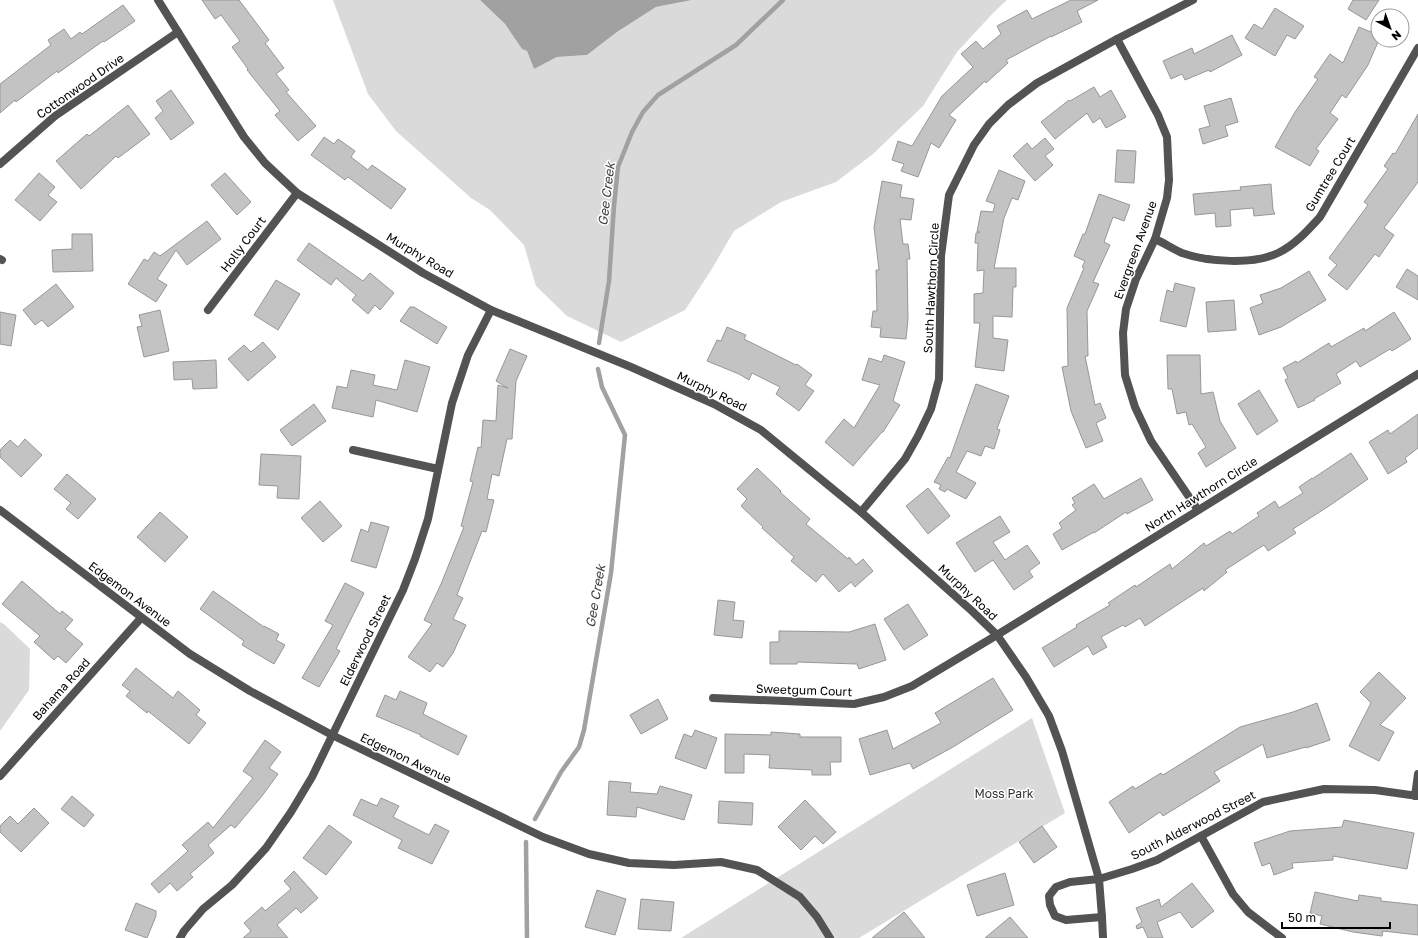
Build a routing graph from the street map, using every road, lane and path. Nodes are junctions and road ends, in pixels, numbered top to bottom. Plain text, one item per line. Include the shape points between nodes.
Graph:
1 (158, 0) edge
2 (1193, 0) edge
3 (178, 32) junction
4 (1117, 39) junction
5 (1418, 48) edge
6 (0, 164) edge
7 (297, 193) junction
8 (1155, 239) junction
9 (208, 310) dead end
10 (491, 310) junction
11 (1418, 374) edge
12 (353, 450) dead end
13 (438, 469) junction
14 (0, 510) edge
15 (1198, 510) junction
16 (861, 512) junction
17 (141, 618) junction
18 (997, 635) junction
19 (714, 698) dead end
20 (332, 735) junction
21 (1418, 774) edge
22 (0, 776) edge
23 (1416, 796) edge
24 (1201, 836) junction
25 (1099, 879) junction
26 (1102, 917) junction
27 (180, 938) edge
28 (830, 938) edge
29 (1103, 938) edge
30 (1282, 938) edge

1 - 3 street, Murphy Road
2 - 4 street, South Hawthorn Circle
3 - 6 street, Cottonwood Drive via 55,116
3 - 7 street, Murphy Road via 244,137 265,164
4 - 8 street, Evergreen Avenue via 1167,137 1167,198
4 - 16 street, South Hawthorn Circle via 1037,84 1008,105 989,124 974,145 949,195 941,256 939,379 931,409 905,459
5 - 8 street, Gumtree Court via 1320,217 1303,236 1278,253 1254,260 1204,258 1182,252
7 - 9 street, Holly Court
7 - 10 street, Murphy Road via 423,273
8 - 15 street, Evergreen Avenue via 1136,279 1126,309 1123,333 1125,375 1135,407 1151,441
10 - 13 street, Elderwood Street via 466,362 452,403
10 - 16 street, Murphy Road via 714,404 761,430
11 - 15 street, North Hawthorn Circle
12 - 13 street
13 - 20 street, Elderwood Street via 428,519 403,590
14 - 17 street, Edgemon Avenue
15 - 18 street, North Hawthorn Circle
16 - 18 street, Murphy Road
17 - 20 street, Edgemon Avenue via 190,654 250,691
17 - 22 street, Bahama Road
18 - 19 street, Sweetgum Court via 912,686 854,704
18 - 25 street, Murphy Road via 1049,716 1062,751
20 - 27 street, Elderwood Street via 312,777 266,848 232,885 203,909
20 - 28 street, Edgemon Avenue via 543,837 589,854 629,863 674,865 721,862 757,870 800,897
21 - 23 street
23 - 24 street, South Alderwood Street via 1375,790 1324,789 1263,802
24 - 25 street, South Alderwood Street via 1157,860
24 - 30 street via 1233,894 1248,912
25 - 26 street, Murphy Road
25 - 26 street, South Alderwood Street via 1070,882 1056,887 1049,896 1055,916 1066,920
26 - 29 street, Murphy Road

